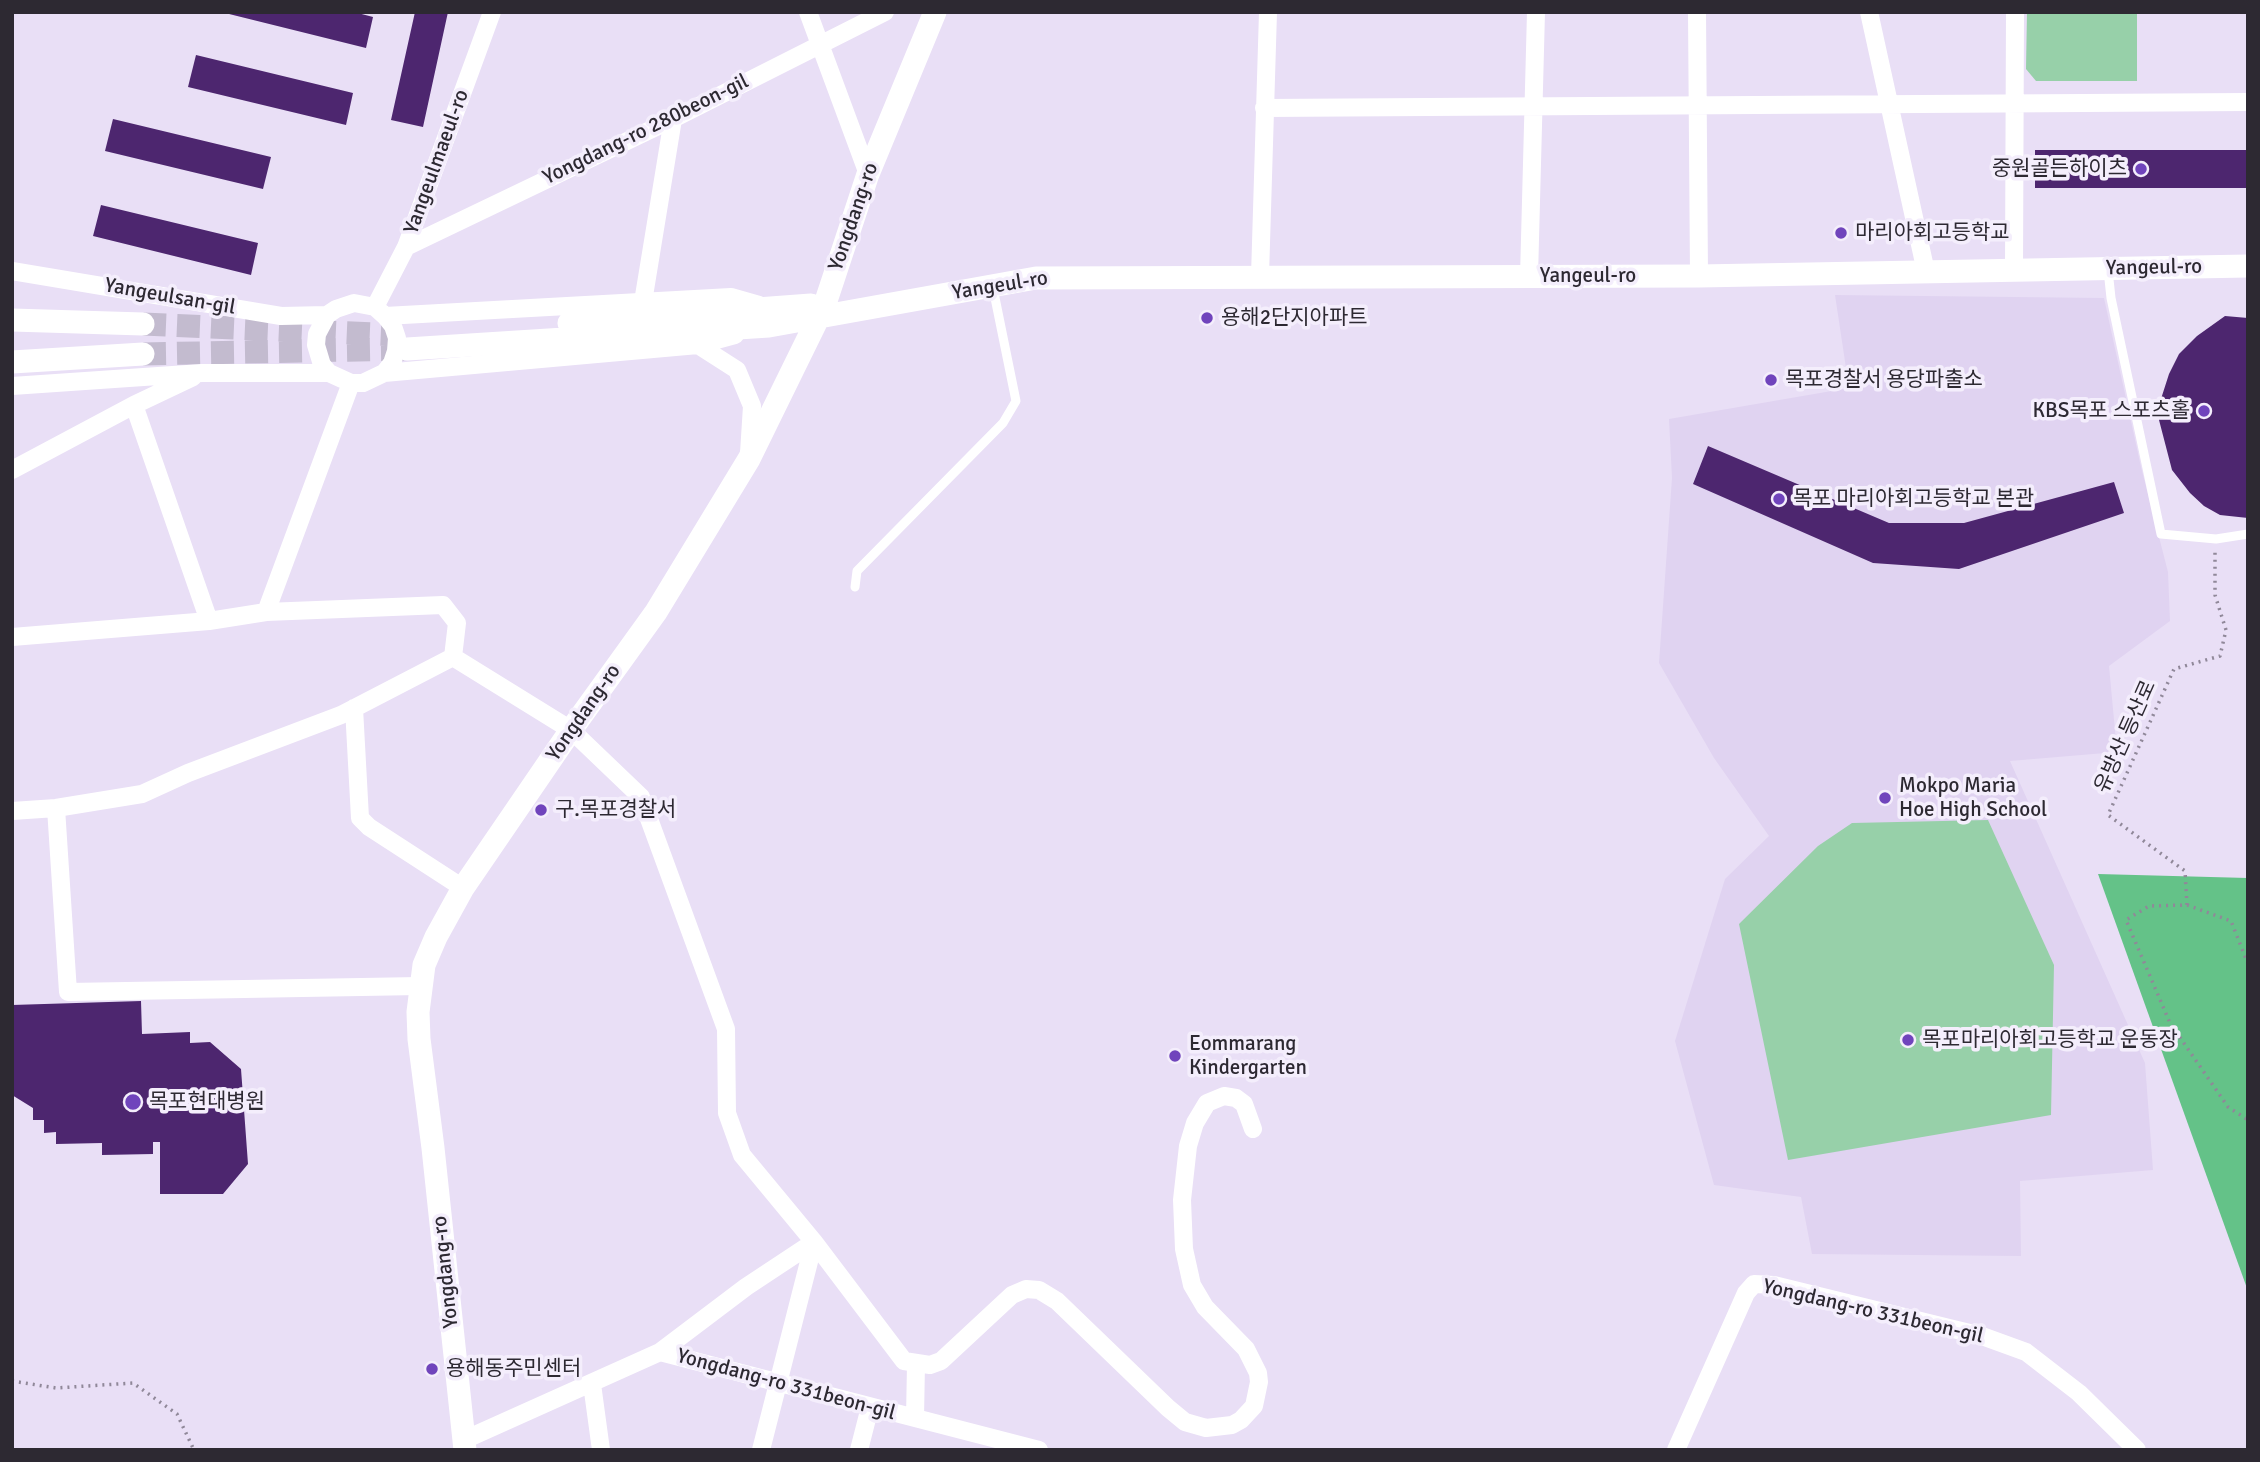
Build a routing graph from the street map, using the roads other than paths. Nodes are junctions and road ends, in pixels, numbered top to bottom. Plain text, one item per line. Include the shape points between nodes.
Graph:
1 (492, 12) edge
2 (808, 12) edge
3 (885, 12) edge
4 (935, 12) edge
5 (1268, 12) edge
6 (1536, 12) edge
7 (1697, 12) edge
8 (1869, 12) edge
9 (2015, 12) edge
10 (820, 44) junction
11 (2248, 102) edge
12 (2016, 103) junction
13 (1889, 104) junction
14 (1698, 105) junction
15 (1534, 107) junction
16 (1264, 108) junction
17 (673, 119) junction
18 (868, 174) junction
19 (406, 247) junction
20 (2248, 266) edge
21 (2108, 268) junction
22 (2014, 270) junction
23 (12, 271) edge
24 (1926, 272) junction
25 (1260, 276) junction
26 (1699, 276) junction
27 (1530, 277) junction
28 (992, 286) junction
29 (643, 302) junction
30 (821, 311) junction
31 (380, 312) junction
32 (327, 315) junction
33 (771, 317) junction
34 (12, 320) edge
35 (143, 324) tunnel mouth
36 (405, 342) tunnel mouth
37 (698, 345) junction
38 (143, 354) tunnel mouth
39 (12, 362) edge
40 (201, 373) junction
41 (329, 373) junction
42 (384, 373) junction
43 (351, 383) junction
44 (12, 387) edge
45 (134, 405) junction
46 (748, 459) junction
47 (12, 470) edge
48 (2248, 534) edge
49 (855, 587) dead end
50 (266, 612) junction
51 (209, 621) junction
52 (12, 637) edge
53 (453, 657) junction
54 (354, 708) junction
55 (571, 730) junction
56 (56, 808) junction
57 (12, 811) edge
58 (463, 888) junction
59 (420, 986) junction
60 (1253, 1129) dead end
61 (814, 1242) junction
62 (660, 1352) junction
63 (916, 1364) junction
64 (779, 1382) junction
65 (592, 1384) junction
66 (870, 1407) junction
67 (915, 1418) junction
68 (965, 1441) edge
69 (465, 1445) edge
70 (1037, 1449) edge
71 (601, 1450) edge
72 (761, 1450) edge
73 (859, 1450) edge
74 (1676, 1450) edge
75 (2137, 1450) edge

1 - 19 street, Yangeulmaeul-ro
2 - 10 street
3 - 10 street, Yongdang-ro 280beon-gil
4 - 18 street, Yongdang-ro
5 - 16 street
6 - 15 street
7 - 14 street
8 - 13 street
9 - 12 street
10 - 17 street, Yongdang-ro 280beon-gil
10 - 18 street
11 - 12 street
12 - 13 street
12 - 22 street
13 - 14 street
13 - 24 street
14 - 15 street
14 - 26 street
15 - 16 street
15 - 27 street
16 - 25 street
17 - 19 street, Yongdang-ro 280beon-gil
17 - 29 street
18 - 30 street, Yongdang-ro
19 - 31 street, Yangeulmaeul-ro
20 - 21 street, Yangeul-ro
21 - 22 street, Yangeul-ro
21 - 48 lane via 2161,534 2216,539
22 - 24 street, Yangeul-ro
23 - 32 street, Yangeulsan-gil via 281,316
24 - 26 street, Yangeul-ro
25 - 27 street, Yangeul-ro
25 - 28 street, Yangeul-ro via 1036,278
26 - 27 street, Yangeul-ro
28 - 30 street, Yangeul-ro
28 - 49 lane via 1016,401 1003,423 857,570
29 - 31 street
29 - 33 street via 731,297
30 - 33 street, Yangeul-ro
30 - 46 street, Yongdang-ro
31 - 32 street via 362,304 345,304
31 - 42 street via 397,338 392,363
32 - 41 street via 316,345
33 - 36 street, Yangeul-ro
33 - 37 street
34 - 35 street
37 - 42 street
37 - 46 street via 737,370 752,406
38 - 39 street
40 - 41 street
40 - 44 street
40 - 45 street
41 - 43 street
42 - 43 street
43 - 50 street
45 - 47 street
45 - 51 street
46 - 55 street, Yongdang-ro via 656,612
50 - 51 street
50 - 53 street via 443,605 457,624
51 - 52 street
53 - 54 street
53 - 55 street
54 - 56 street via 142,793
54 - 58 street via 360,818
55 - 58 street, Yongdang-ro
55 - 61 street via 641,797 726,1029 727,1113 742,1155
56 - 57 street
56 - 59 street via 68,992
58 - 59 street, Yongdang-ro via 430,950
59 - 69 street, Yongdang-ro via 419,1039
60 - 63 street via 1244,1104 1236,1098 1224,1096 1207,1103 1188,1146 1182,1200 1184,1249 1192,1285 1205,1307 1246,1349 1258,1373 1254,1406 1241,1420 1206,1428 1185,1422 1057,1301 1039,1290 1012,1295 940,1362
61 - 62 street
61 - 63 street via 904,1361
61 - 64 street
62 - 64 street, Yongdang-ro 331beon-gil
62 - 65 street, Yongdang-ro 331beon-gil
63 - 67 street
64 - 66 street, Yongdang-ro 331beon-gil
64 - 72 street
65 - 69 street, Yongdang-ro 331beon-gil
65 - 71 street
66 - 67 street, Yongdang-ro 331beon-gil
66 - 73 street
67 - 68 street, Yongdang-ro 331beon-gil
68 - 70 street, Yongdang-ro 331beon-gil
74 - 75 street, Yongdang-ro 331beon-gil via 1754,1284 1945,1326 2026,1352 2079,1393

